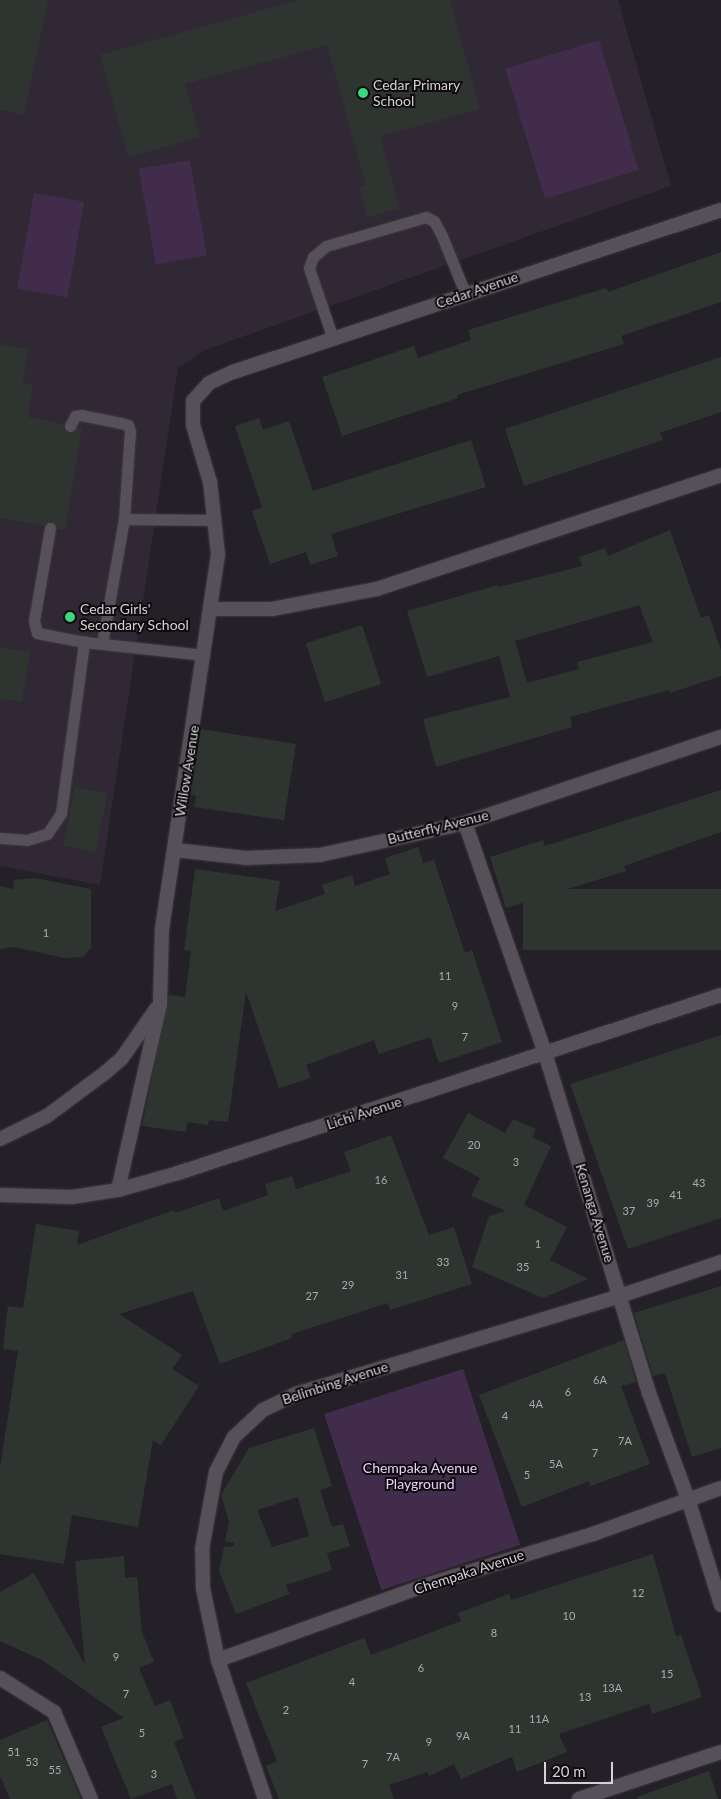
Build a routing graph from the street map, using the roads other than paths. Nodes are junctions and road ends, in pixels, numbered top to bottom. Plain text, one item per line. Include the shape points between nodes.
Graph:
1 (721, 210) edge
2 (465, 293) junction
3 (333, 339) junction
4 (233, 372) joint
5 (70, 426) dead end
6 (721, 475) edge
7 (124, 519) junction
8 (215, 520) junction
9 (50, 528) dead end
10 (213, 609) junction
11 (84, 642) junction
12 (102, 644) junction
13 (204, 656) junction
14 (721, 737) edge
15 (465, 823) junction
16 (0, 838) edge
17 (175, 850) junction
18 (721, 995) edge
19 (160, 1004) junction
20 (545, 1053) junction
21 (0, 1139) edge
22 (118, 1190) junction
23 (0, 1195) edge
24 (721, 1262) edge
25 (620, 1296) junction
26 (721, 1488) edge
27 (688, 1498) junction
28 (721, 1605) edge
29 (218, 1660) junction
30 (0, 1678) edge
31 (721, 1752) edge
32 (91, 1799) edge
33 (265, 1799) edge
34 (579, 1799) edge

1 - 2 street, Cedar Avenue
2 - 3 street, Cedar Avenue
2 - 3 lane via 434,221 426,217 326,246 313,257 309,268
3 - 4 street, Cedar Avenue
4 - 8 street, Willow Avenue via 209,384 193,401 193,425 210,482
5 - 7 lane via 75,416 82,415 128,425
6 - 10 street via 377,589 272,609
7 - 8 lane
7 - 12 lane
8 - 10 street, Willow Avenue via 218,554
9 - 11 lane via 35,629 41,635
10 - 13 street, Willow Avenue
11 - 12 lane
11 - 16 lane via 61,813 47,834 27,840
12 - 13 lane
13 - 17 street, Willow Avenue
14 - 15 street, Butterfly Avenue
15 - 17 street, Butterfly Avenue via 300,857 246,858
15 - 20 street, Kenanga Avenue
17 - 19 street, Willow Avenue via 162,929
18 - 20 street, Lichi Avenue
19 - 21 street via 122,1058 106,1072 47,1116
19 - 22 street, Willow Avenue
20 - 22 street, Lichi Avenue
20 - 25 street, Kenanga Avenue
22 - 23 street, Lichi Avenue via 72,1197
24 - 25 street, Belimbing Avenue
25 - 27 street, Kenanga Avenue via 648,1393
25 - 29 street, Belimbing Avenue via 296,1394 263,1410 234,1437 220,1462 202,1549 203,1588
26 - 27 street, Chempaka Avenue
27 - 28 street, Kenanga Avenue
27 - 29 street, Chempaka Avenue via 593,1534 423,1586
29 - 33 street, Belimbing Avenue
30 - 32 street via 54,1712
31 - 34 street

